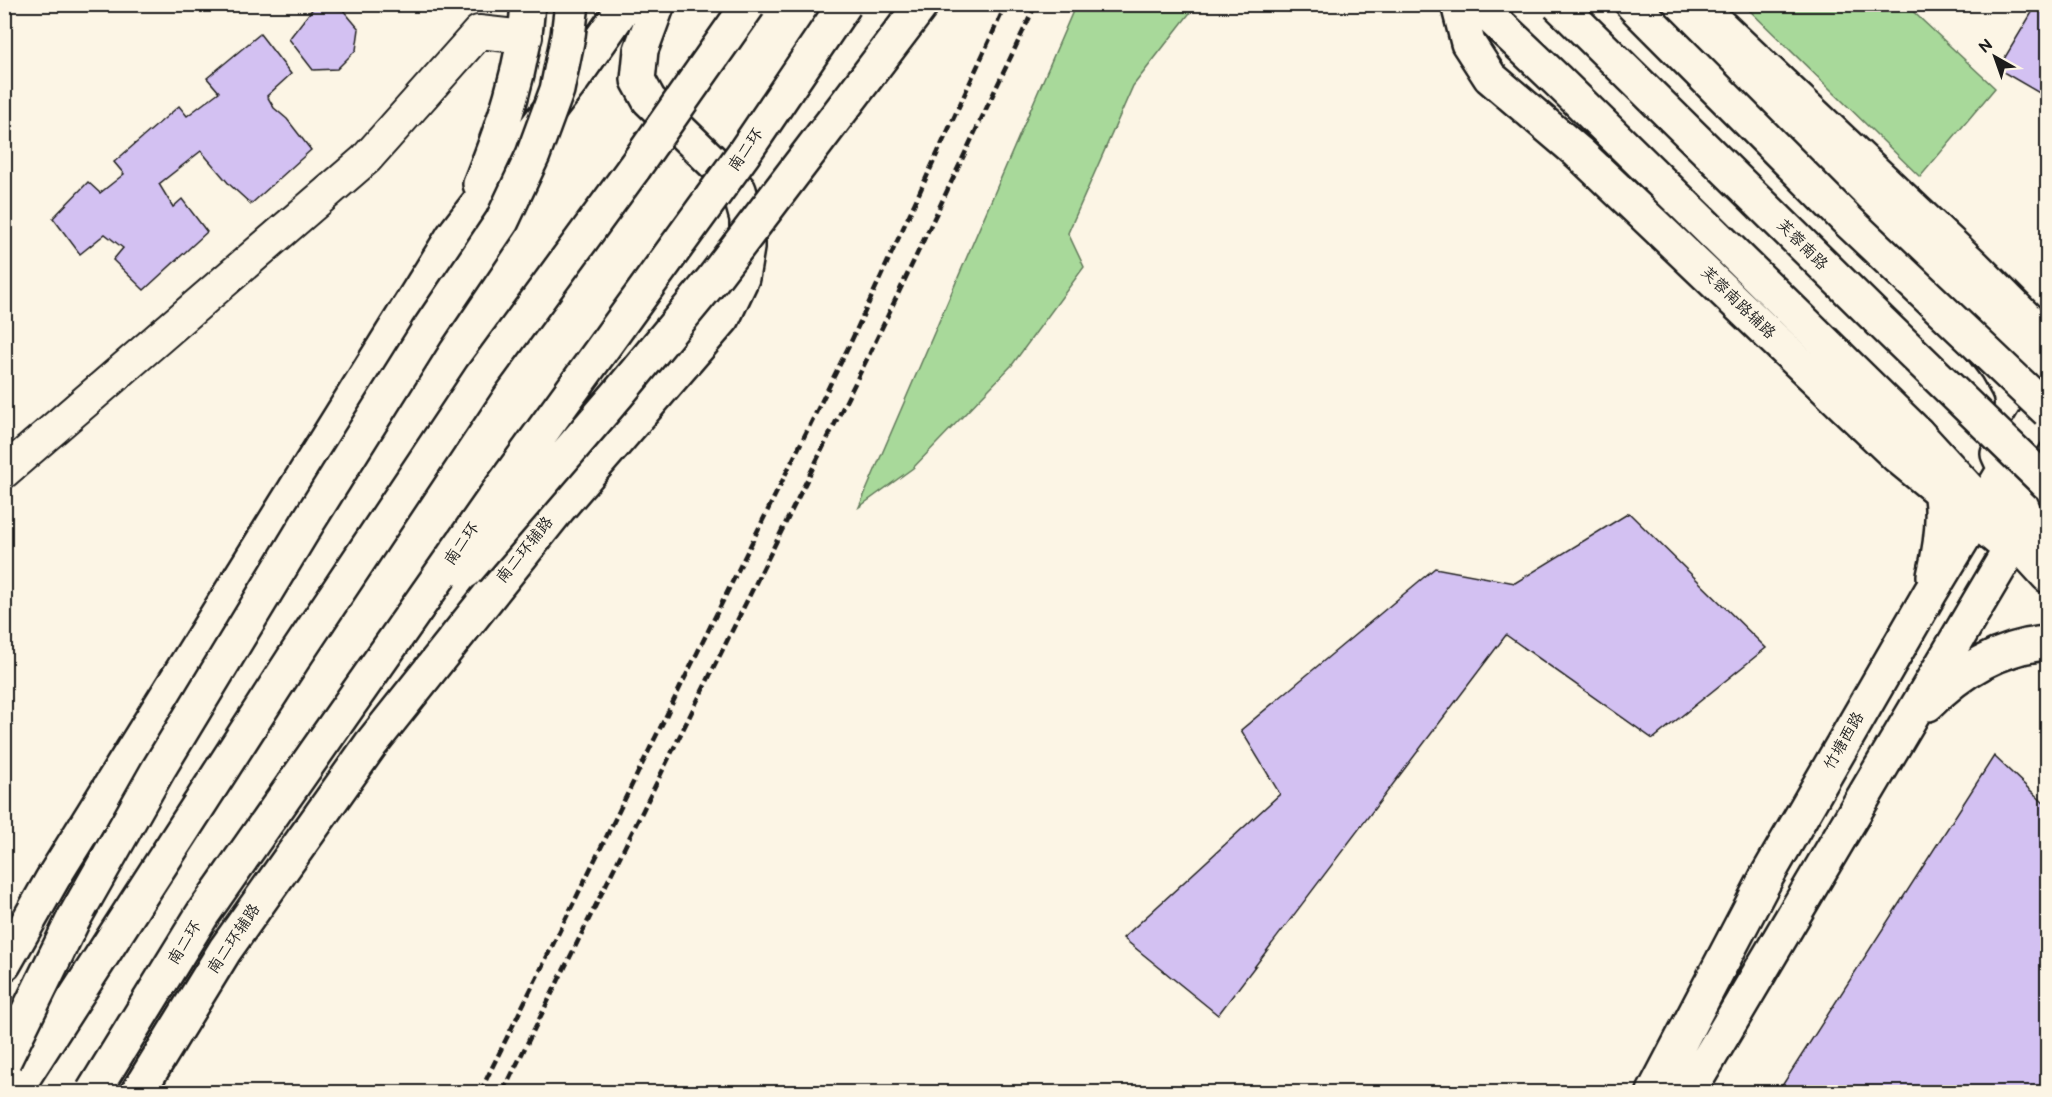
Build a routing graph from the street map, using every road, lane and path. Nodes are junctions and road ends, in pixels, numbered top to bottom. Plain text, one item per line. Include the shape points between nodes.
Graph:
1 (528, 4) edge
2 (572, 4) edge
3 (626, 4) edge
4 (658, 4) edge
5 (750, 4) edge
6 (844, 4) edge
7 (922, 4) edge
8 (1458, 4) edge
9 (1477, 4) edge
10 (1558, 4) edge
11 (1583, 4) edge
12 (1609, 4) edge
13 (1632, 4) edge
14 (1659, 4) edge
15 (1697, 4) edge
16 (526, 37) junction
17 (453, 236) junction
18 (2039, 342) edge
19 (2047, 397) edge
20 (1917, 433) junction
21 (2004, 469) junction
22 (4, 472) edge
23 (2048, 484) edge
24 (1942, 494) junction
25 (1978, 512) junction
26 (2017, 536) junction
27 (2048, 564) edge
28 (2048, 578) edge
29 (1930, 593) junction
30 (2048, 643) edge
31 (343, 714) junction
32 (1906, 726) junction
33 (4, 964) edge
34 (4, 1061) edge
35 (14, 1092) edge
36 (93, 1092) edge
37 (138, 1092) edge
38 (1654, 1092) edge
39 (1689, 1092) edge

1 - 16 main road
2 - 34 main road, bridge via 557,90 533,155 502,221 427,332 158,770 73,920
3 - 17 main road
4 - 37 main road, 南二环辅路 via 641,50 638,80 649,100 739,190 747,219 742,278 723,318 559,508 371,744 225,950
5 - 35 main road, bridge via 481,377 297,653
6 - 31 main road, 南二环, bridge via 744,153
7 - 31 main road, bridge via 713,279
8 - 24 main road, 芙蓉南路辅路 via 1468,43 1490,77 1578,152 1897,456
9 - 20 main road
10 - 23 main road, 芙蓉南路, bridge
11 - 21 main road via 1950,365 1976,402
12 - 19 main road via 1962,349 1985,369
13 - 19 main road, bridge via 1846,219
14 - 18 main road
15 - 18 main road via 1973,265
16 - 17 main road via 494,149
16 - 22 street via 479,32 366,159
17 - 33 main road via 72,848
18 - 19 main road
19 - 21 main road, 竹塘西路
20 - 24 main road
20 - 25 main road
21 - 25 main road, 竹塘西路
21 - 26 main road
23 - 26 main road
24 - 25 main road, 芙蓉南路辅路
24 - 29 main road via 1938,558
25 - 26 main road
25 - 29 main road, 竹塘西路
26 - 27 main road
26 - 28 main road
26 - 32 main road
29 - 38 main road, 竹塘西路 via 1767,876
30 - 32 main road via 2004,651 1970,669
31 - 36 main road, 南二环, bridge via 202,915
32 - 39 main road

